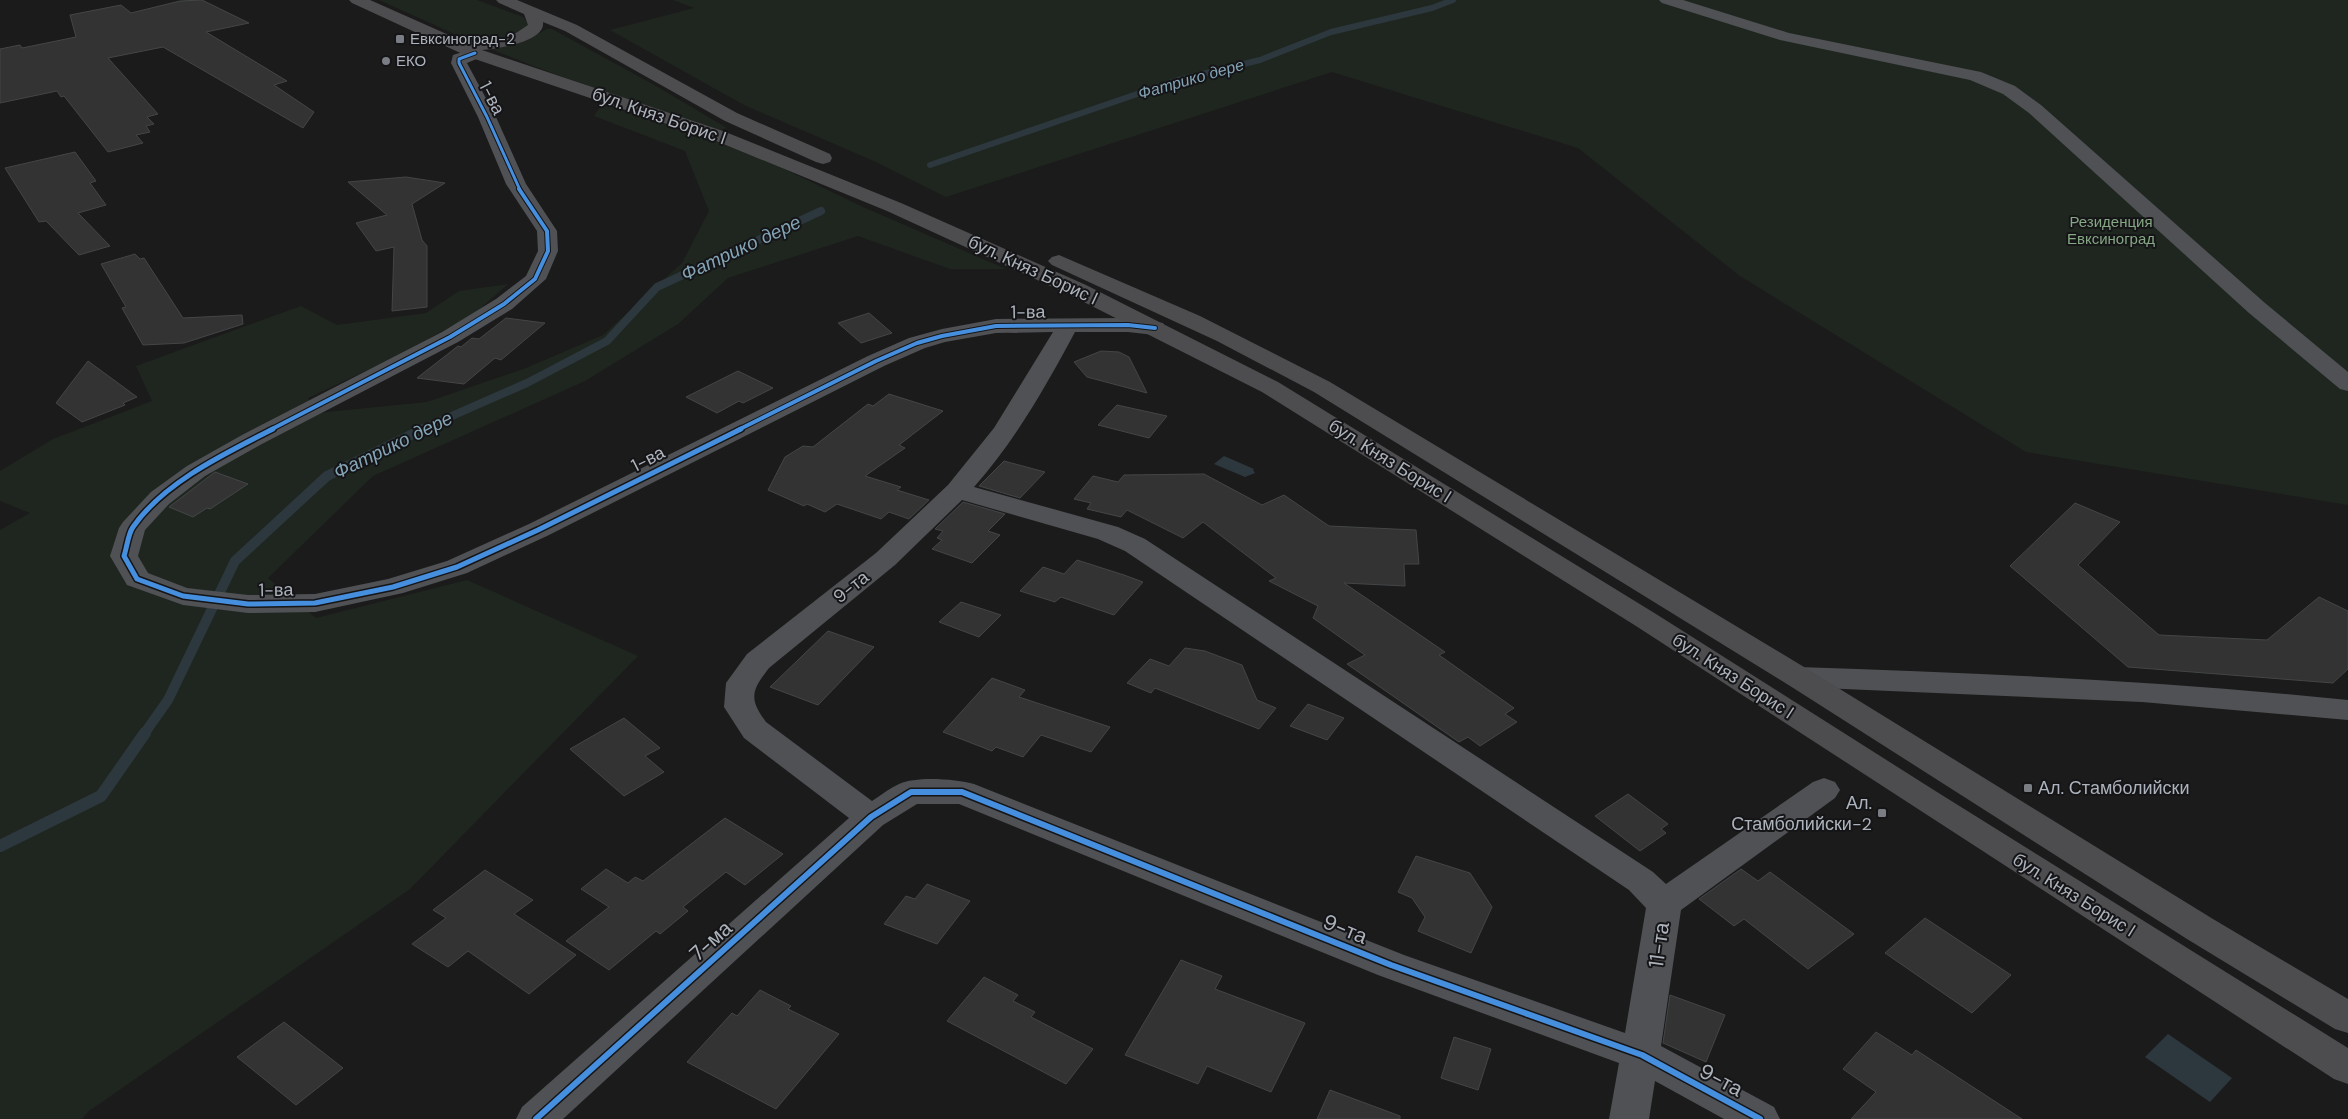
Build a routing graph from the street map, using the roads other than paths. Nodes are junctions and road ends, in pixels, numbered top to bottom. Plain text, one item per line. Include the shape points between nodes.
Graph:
1 (357, 0) edge
2 (504, 0) edge
3 (1667, 0) edge
4 (529, 10) junction
5 (454, 43) junction
6 (475, 53) junction
7 (1068, 325) junction
8 (1155, 328) junction
9 (2348, 384) edge
10 (958, 490) junction
11 (1798, 677) junction
12 (2348, 710) edge
13 (1824, 790) dead end
14 (911, 792) joint
15 (871, 817) junction
16 (1664, 904) junction
17 (2348, 1018) edge
18 (1642, 1055) junction
19 (2348, 1068) edge
20 (536, 1119) edge
21 (1629, 1119) edge
22 (1760, 1119) edge

1 - 5 highway, бул. Княз Борис I
2 - 4 highway, бул. Княз Борис I
3 - 9 street via 1786,37 1975,76 2009,90 2035,109 2257,308
4 - 5 highway via 536,26 524,35 483,46
4 - 11 highway, бул. Княз Борис I via 571,28 731,117 1269,357
5 - 6 highway, бул. Княз Борис I
6 - 7 street, 1-ва via 459,59 459,63 516,184 547,231 548,251 534,279 504,304 450,337 251,440 196,471 160,498 132,528 124,556 137,579 183,596 248,604 315,603 393,587 457,567 538,530 917,343 996,326
6 - 8 highway, бул. Княз Борис I via 717,134 996,252
7 - 8 street, 1-ва
7 - 10 street, 9-та via 1019,413
8 - 19 highway, бул. Княз Борис I via 1270,387 1388,459
10 - 15 street, 9-та via 900,547 758,661 741,683 739,707 755,730
10 - 16 street via 1108,533 1135,545 1641,881
11 - 12 street via 2039,685 2262,700
11 - 17 highway, бул. Княз Борис I
13 - 16 street, 11-та
14 - 15 street, 7-ма
14 - 18 street, 9-та via 962,792 1391,965
15 - 20 street, 7-ма
16 - 18 street, 11-та
18 - 21 street, 11-та
18 - 22 street, 9-та

